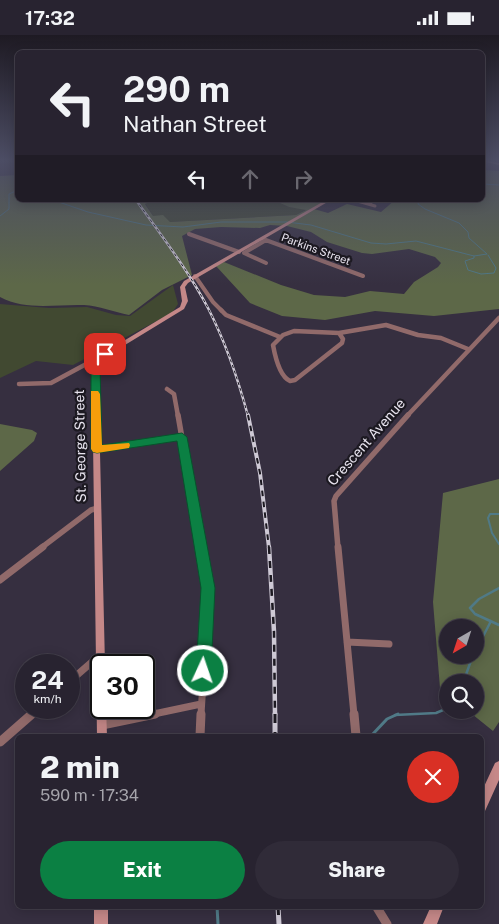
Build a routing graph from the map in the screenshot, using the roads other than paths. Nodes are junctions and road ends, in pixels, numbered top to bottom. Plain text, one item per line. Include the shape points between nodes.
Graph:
1 (325, 202) edge
2 (361, 202) edge
3 (374, 206) dead end
4 (189, 234) dead end
5 (265, 240) junction
6 (239, 252) junction
7 (266, 263) dead end
8 (195, 276) junction
9 (363, 276) dead end
10 (499, 317) edge
11 (339, 333) junction
12 (280, 337) junction
13 (468, 349) junction
14 (105, 354) junction
15 (19, 383) dead end
16 (167, 389) dead end
17 (182, 437) junction
18 (97, 449) junction
19 (98, 508) junction
20 (0, 581) edge
21 (347, 642) junction
22 (389, 644) dead end
23 (100, 654) edge
24 (90, 664) edge
25 (80, 672) edge
26 (201, 704) junction
27 (26, 719) edge
28 (102, 731) edge
29 (200, 734) edge
30 (356, 734) edge
31 (0, 742) edge
32 (499, 767) edge
33 (484, 800) edge
34 (101, 909) edge
35 (378, 909) edge
36 (437, 909) edge
37 (101, 924) edge
38 (387, 924) edge
39 (430, 924) edge

1 - 5 street
2 - 3 street
4 - 6 street
5 - 6 street
5 - 7 street via 244,253
5 - 9 street, Parkins Street
6 - 8 street
8 - 12 street via 226,315
8 - 14 street via 182,286 185,301 182,308
10 - 13 street, Crescent Avenue
11 - 12 street via 299,331
11 - 12 street via 342,343 293,381 285,378 273,350 274,342
11 - 13 street via 386,325 441,338
13 - 21 street, Crescent Avenue via 336,496 334,512
14 - 15 street via 51,383
14 - 18 street, St. George Street via 99,358 96,367
16 - 17 street via 174,394
17 - 18 street
17 - 26 street via 208,588
18 - 19 street, St. George Street
19 - 20 street
19 - 23 street, St. George Street
21 - 22 street
21 - 30 street, Crescent Avenue
24 - 25 street
26 - 28 street
26 - 29 street
27 - 31 street
32 - 33 street
34 - 37 street
35 - 38 street
36 - 39 street

